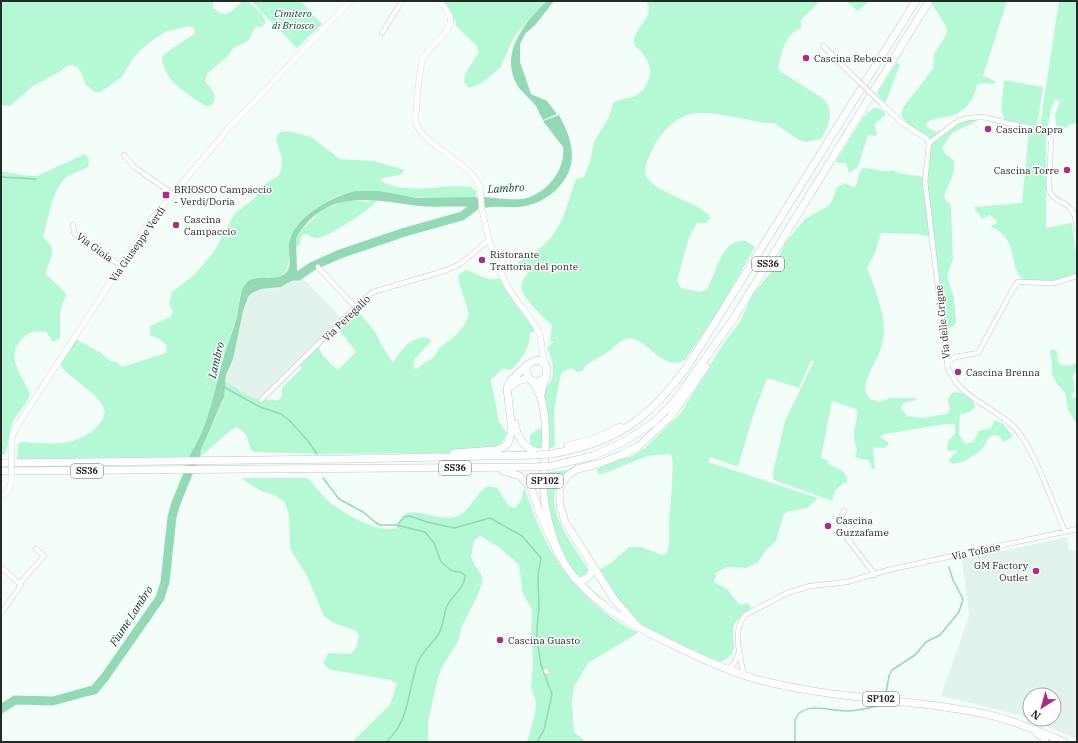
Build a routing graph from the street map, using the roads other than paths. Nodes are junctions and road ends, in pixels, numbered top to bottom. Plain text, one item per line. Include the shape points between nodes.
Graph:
1 (350, 1) edge
2 (402, 1) edge
3 (438, 1) edge
4 (916, 1) edge
5 (929, 1) edge
6 (382, 33) dead end
7 (823, 46) dead end
8 (929, 143) junction
9 (124, 155) dead end
10 (173, 194) junction
11 (73, 226) dead end
12 (1077, 230) edge
13 (489, 240) junction
14 (121, 266) junction
15 (318, 267) dead end
16 (1077, 276) edge
17 (355, 307) junction
18 (734, 318) junction
19 (542, 340) junction
20 (947, 362) junction
21 (530, 363) junction
22 (545, 363) junction
23 (546, 377) junction
24 (531, 380) junction
25 (261, 400) dead end
26 (541, 400) junction
27 (539, 453) junction
28 (409, 458) junction
29 (1, 462) edge
30 (372, 468) junction
31 (1, 471) edge
32 (21, 472) junction
33 (1, 475) edge
34 (1, 497) edge
35 (844, 511) dead end
36 (1077, 529) edge
37 (1065, 532) junction
38 (36, 549) dead end
39 (561, 559) junction
40 (1, 567) edge
41 (592, 567) junction
42 (875, 575) junction
43 (575, 579) junction
44 (19, 584) junction
45 (1, 613) edge
46 (638, 627) junction
47 (739, 652) junction
48 (729, 669) junction
49 (744, 675) junction
50 (1033, 729) junction
51 (1055, 740) edge
52 (1047, 742) edge
53 (1064, 742) edge

1 - 10 street, Via Giuseppe Verdi via 229,128
2 - 6 street
3 - 13 street via 447,9 451,18 450,24 422,62 416,122 427,138 468,170 478,182
4 - 27 main road, SS36, bridge via 672,388 647,414 613,436 588,446
5 - 18 main road, SS36
7 - 8 street, bridge via 902,123 926,138
8 - 12 street via 958,121 968,118 983,117 1046,132 1051,140 1048,189 1055,199 1071,208 1076,218
8 - 20 street, Via delle Grigne via 925,182
9 - 10 street via 134,167
10 - 14 street, Via Giuseppe Verdi via 151,220
11 - 14 street, Via Gioia via 74,233
13 - 17 street, Via Peregallo via 453,267 373,292
13 - 19 street via 509,289
14 - 34 street, Via Giuseppe Verdi, bridge via 15,429 12,438 11,483 8,491
15 - 17 street
16 - 20 street via 1054,283 1018,282 978,352 955,357
17 - 25 street, Via Peregallo
18 - 30 main road, SS36, bridge via 687,386 653,423 642,432 593,456 537,467
18 - 41 main road via 688,394 655,432 639,446 598,464 577,469 562,481 562,515
19 - 21 street
19 - 22 street
20 - 37 street, Via delle Grigne via 948,369 958,385 1013,426 1021,436 1037,466
21 - 22 main road via 540,360
21 - 24 main road via 526,372
21 - 28 main road via 511,380 507,388 512,430 510,439 504,447 496,450
22 - 23 main road via 548,372
23 - 24 main road via 538,382
23 - 26 main road, SP102
24 - 26 main road, SP102 via 538,389
24 - 27 main road via 518,381 510,389 516,430 520,439 527,447
26 - 39 main road, SP102 via 545,442 545,504
27 - 28 main road, SS36
28 - 29 main road, SS36
30 - 32 main road, SS36
30 - 39 main road via 504,471 520,476 531,488 543,522
31 - 32 main road, SS36
32 - 33 main road
35 - 42 street via 841,517 848,538
36 - 37 street, Via Tofane
37 - 42 street, Via Tofane via 888,570
38 - 44 street via 44,556
39 - 43 main road, SP102
40 - 44 street
41 - 43 main road via 587,579
41 - 46 main road via 614,599
42 - 47 street, Via Tofane via 787,592 745,615 739,629
43 - 46 main road, SP102 via 605,607
44 - 45 street via 21,585
46 - 48 main road, SP102 via 678,648
47 - 48 street
47 - 49 street, Via Tofane
48 - 49 main road, SP102
49 - 50 main road, SP102 via 806,689 982,714
50 - 51 main road, SP102
50 - 52 main road
51 - 52 main road
51 - 53 main road

